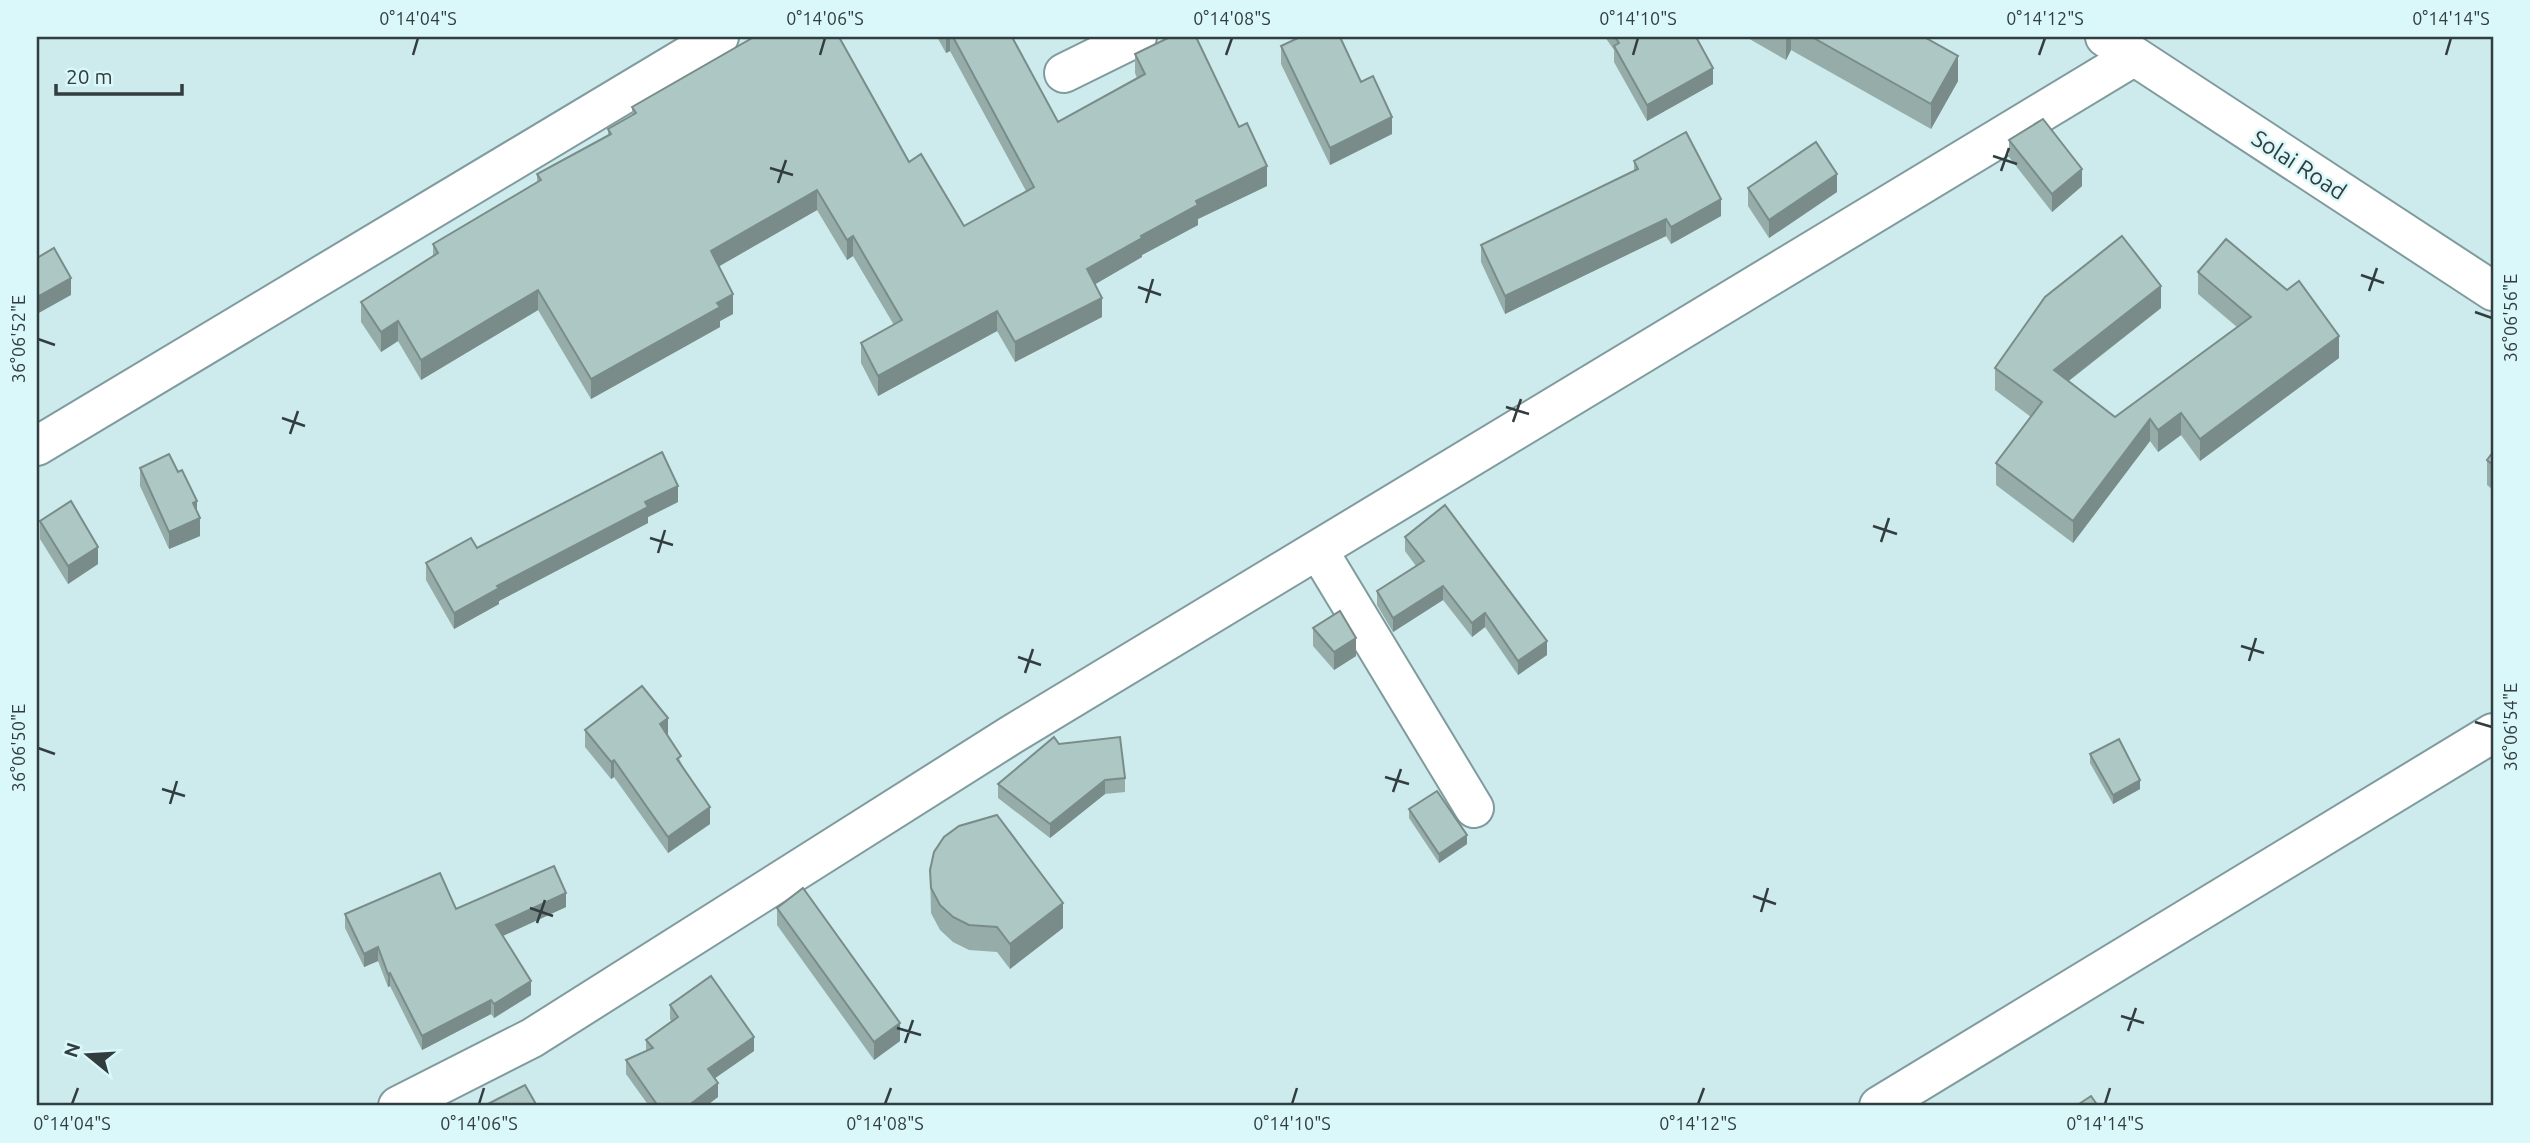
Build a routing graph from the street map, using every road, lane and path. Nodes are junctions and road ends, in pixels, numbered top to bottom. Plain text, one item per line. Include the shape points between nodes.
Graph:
1 (719, 37) edge
2 (1137, 37) edge
3 (2119, 47) edge
4 (1064, 73) dead end
5 (2493, 291) edge
6 (37, 446) edge
7 (1318, 550) junction
8 (2493, 733) edge
9 (1474, 808) dead end
10 (398, 1106) edge
11 (1880, 1106) edge

1 - 6 main road
2 - 4 main road
3 - 5 main road, Solai Road
3 - 7 main road
7 - 9 main road
7 - 10 main road via 1011,735 533,1038
8 - 11 main road

